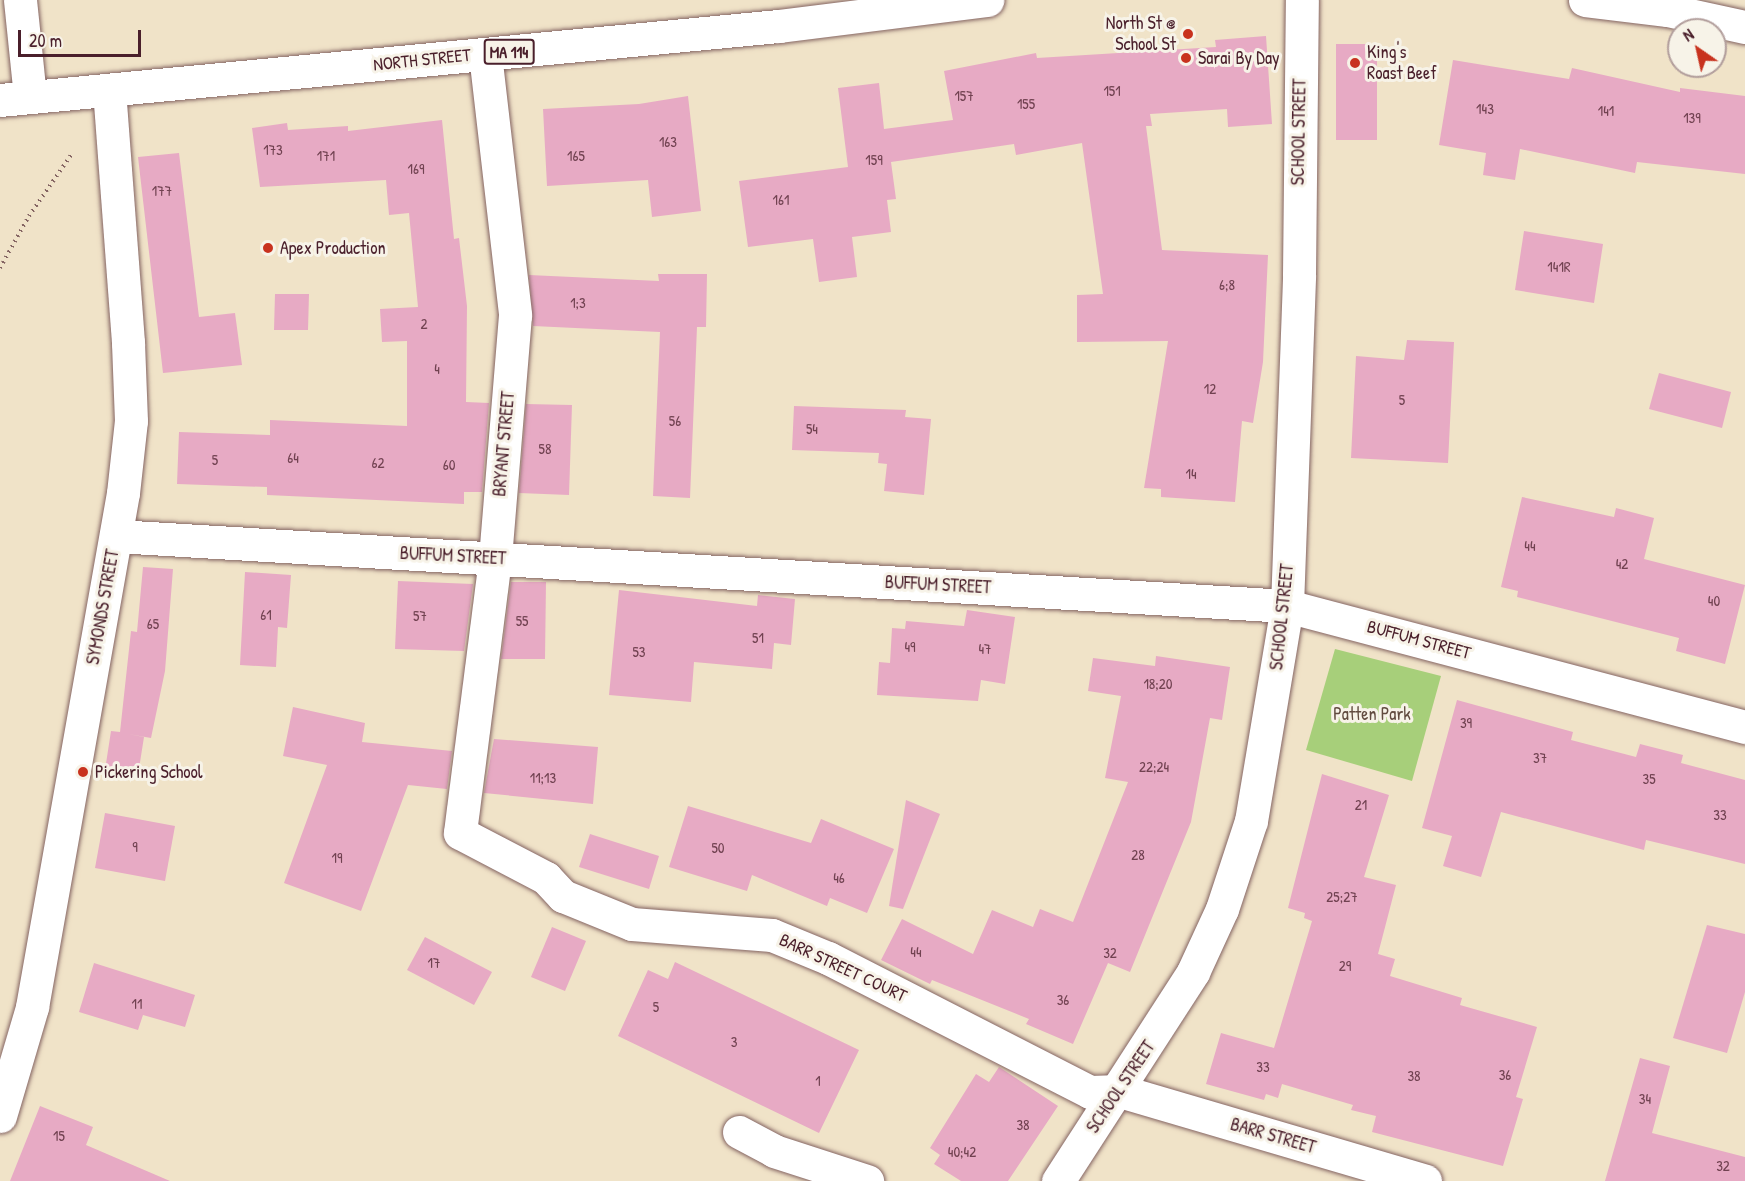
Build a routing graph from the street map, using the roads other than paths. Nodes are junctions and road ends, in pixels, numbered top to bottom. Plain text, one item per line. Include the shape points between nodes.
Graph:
1 (20, 0) edge
2 (987, 0) edge
3 (1302, 0) edge
4 (1585, 0) edge
5 (1745, 27) edge
6 (485, 54) junction
7 (109, 91) junction
8 (15, 98) edge
9 (116, 536) junction
10 (495, 558) junction
11 (1287, 606) junction
12 (1745, 727) edge
13 (460, 832) joint
14 (1120, 1091) junction
15 (0, 1116) edge
16 (739, 1132) dead end
17 (867, 1181) edge
18 (1058, 1181) edge
19 (1425, 1181) edge

1 - 8 main road
2 - 6 main road, NORTH STREET / MA 114 via 778,26
3 - 11 main road, SCHOOL STREET via 1299,275
4 - 5 main road via 1667,10
6 - 7 main road, NORTH STREET / MA 114
6 - 10 main road, BRYANT STREET via 515,315
7 - 8 main road, NORTH STREET / MA 114
7 - 9 main road, SYMONDS STREET via 123,242 131,421
9 - 10 main road, BUFFUM STREET
9 - 15 main road, SYMONDS STREET via 32,1007
10 - 11 main road, BUFFUM STREET
10 - 13 main road, BRYANT STREET
11 - 12 main road, BUFFUM STREET
11 - 14 main road, SCHOOL STREET via 1251,821 1222,909 1193,972
13 - 14 main road, BARR STREET COURT via 527,867 563,896 594,910 632,924 772,936 828,958 1090,1092
14 - 18 main road, SCHOOL STREET
14 - 19 main road, BARR STREET
16 - 17 main road via 774,1151

